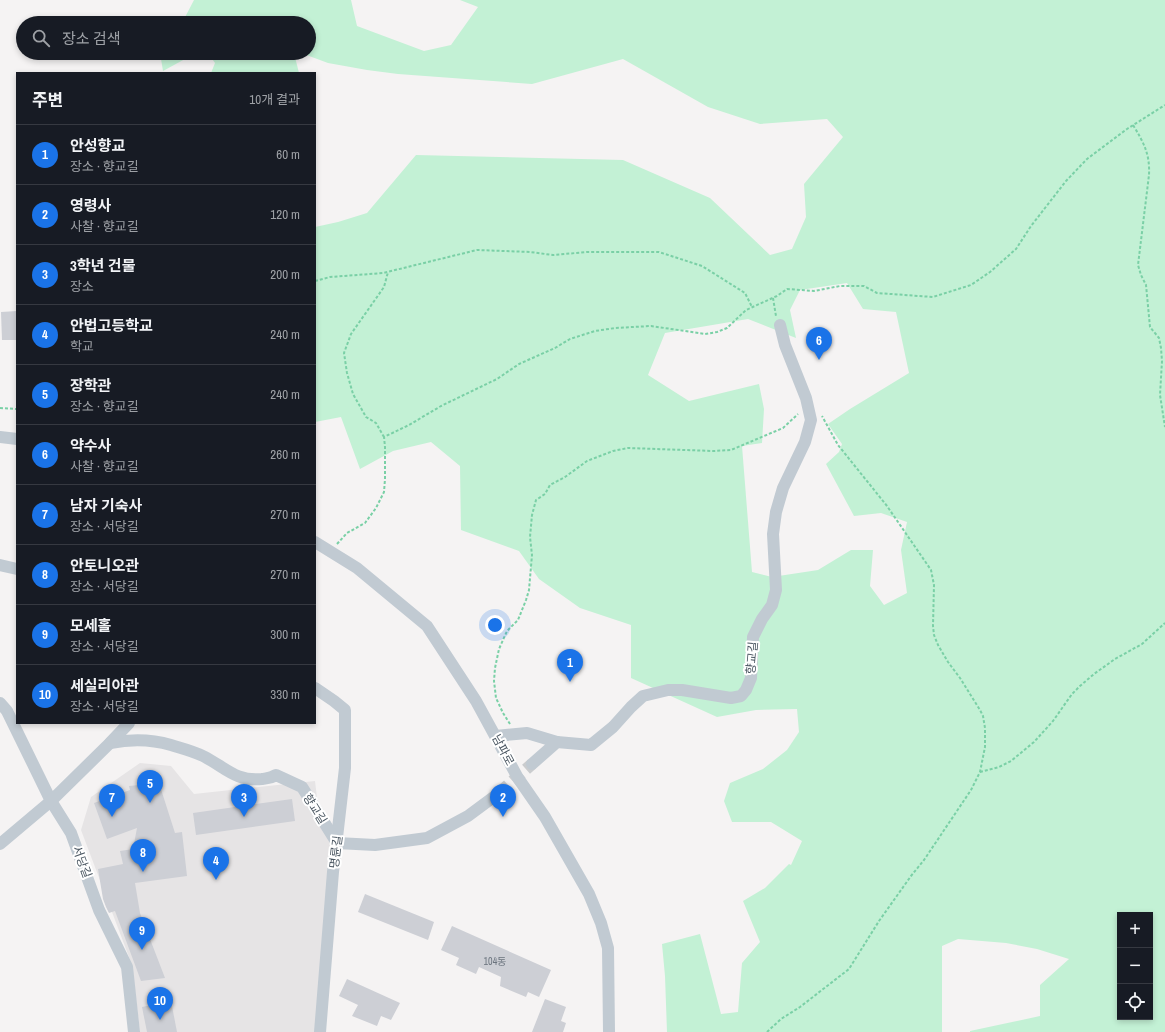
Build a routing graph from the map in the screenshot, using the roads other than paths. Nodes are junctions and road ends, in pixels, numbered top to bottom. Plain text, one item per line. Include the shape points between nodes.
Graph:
1 (780, 325) road end
2 (0, 437) edge
3 (16, 440) edge
4 (316, 543) edge
5 (0, 565) edge
6 (16, 569) edge
7 (316, 689) edge
8 (0, 703) edge
9 (128, 724) edge
10 (496, 736) junction
11 (557, 742) junction
12 (110, 743) junction
13 (532, 764) tunnel mouth
14 (499, 793) tunnel mouth
15 (51, 801) junction
16 (337, 843) junction
17 (0, 844) edge
18 (134, 1032) edge
19 (320, 1032) edge
20 (609, 1032) edge

1 - 11 street, 향교길 via 785,345 806,398 803,411 811,420 806,442 783,488 776,512 773,534 776,590 772,605 753,637 751,678 746,690 741,696 731,698 682,690 668,690 643,696 591,745
2 - 3 street
4 - 10 street, 남파로 via 357,568 427,626
5 - 6 street
7 - 16 street, 명륜길 via 345,710 345,768
8 - 15 street, 서당길 via 8,711
9 - 12 street
10 - 11 street, 향교길 via 527,733
10 - 20 street, 남파로 via 518,778 545,817 589,894 601,923 608,948
11 - 13 street
12 - 15 street
12 - 16 street, 향교길 via 122,740 148,740 170,744 202,756 238,777 254,780 272,778 276,774 302,787
14 - 16 street via 468,816 427,838 374,844
15 - 17 street
15 - 18 street, 서당길 via 70,832 99,910 127,967
16 - 19 street, 명륜길

